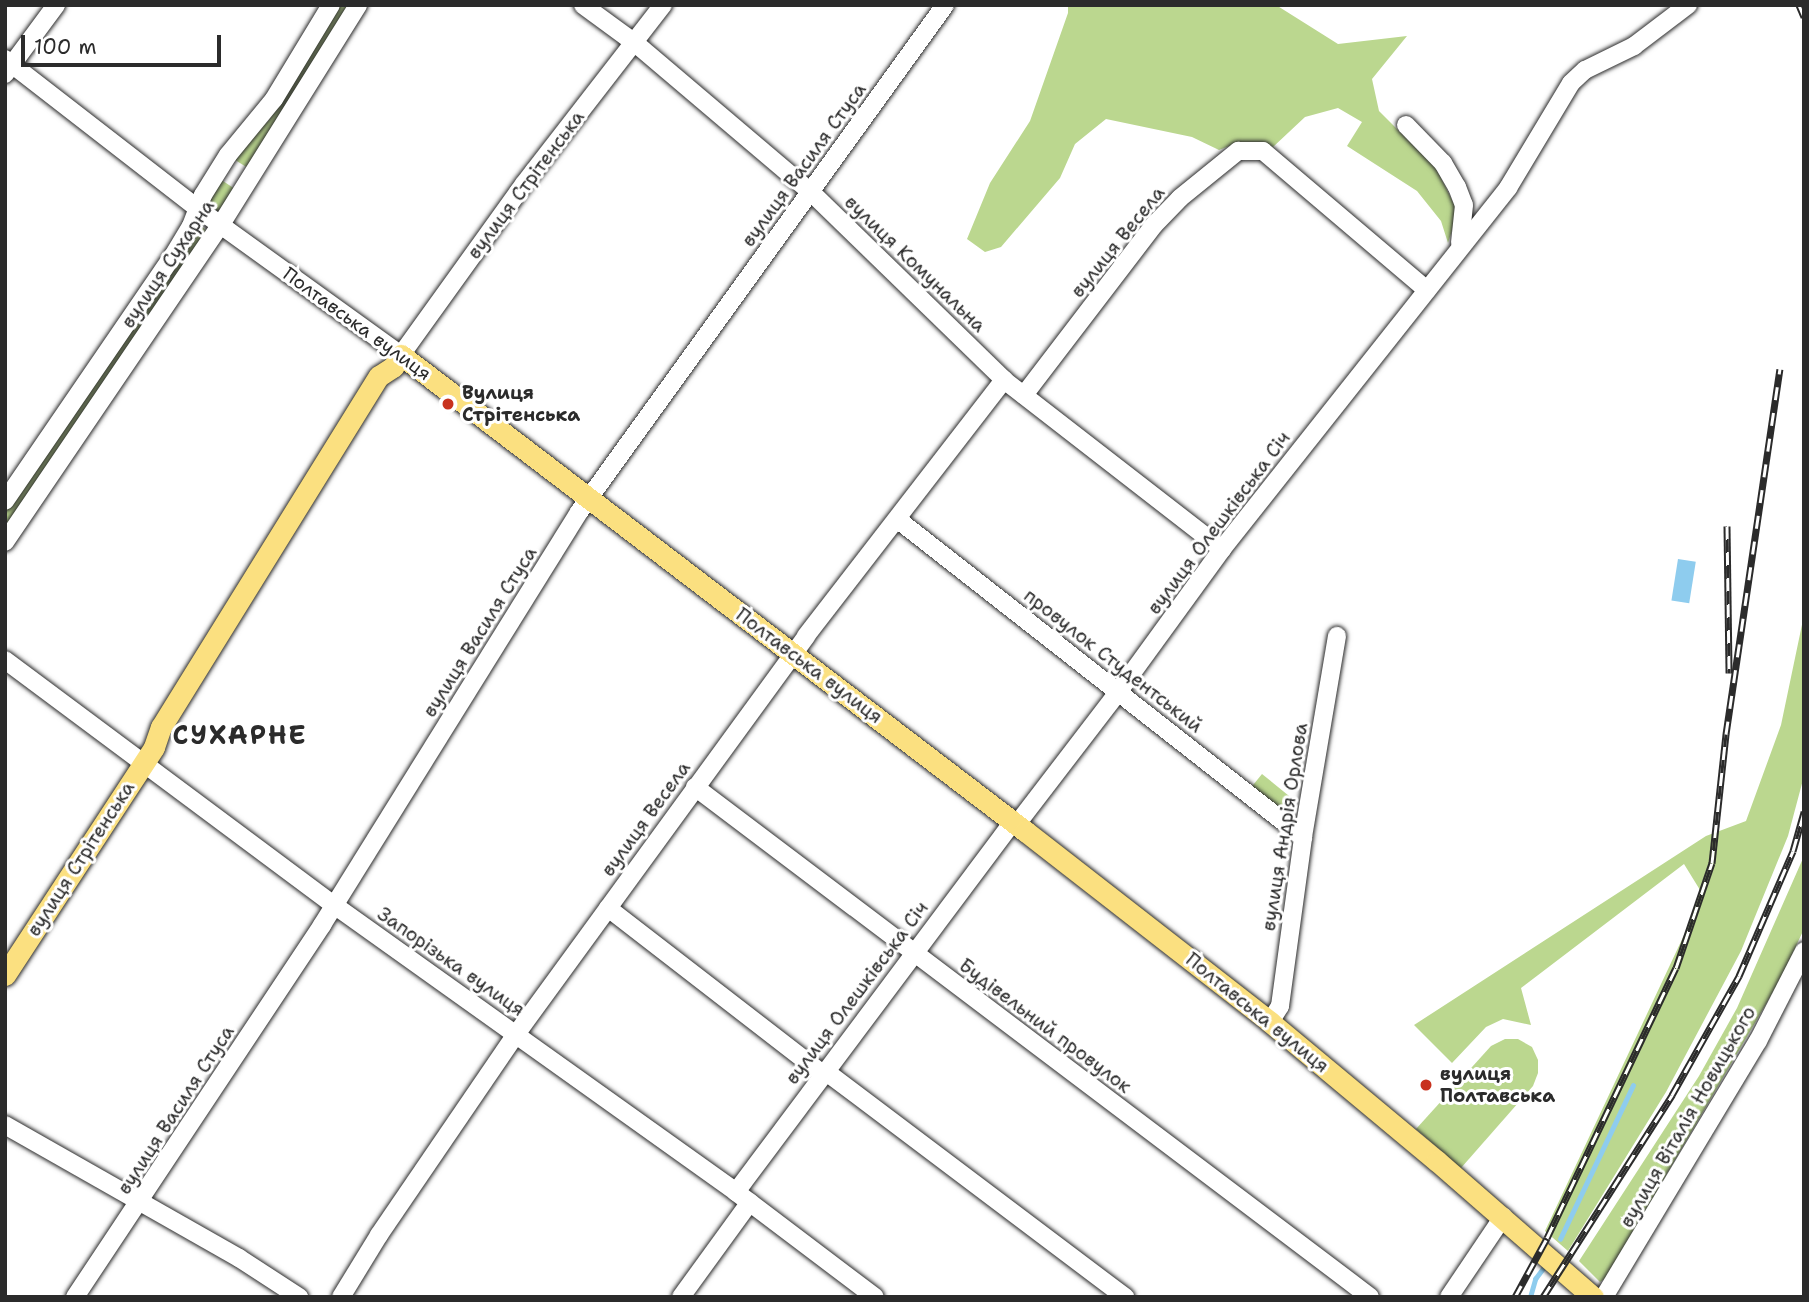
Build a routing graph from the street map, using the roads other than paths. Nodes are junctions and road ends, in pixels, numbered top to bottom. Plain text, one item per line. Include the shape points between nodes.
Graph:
1 (56, 5) edge
2 (331, 5) edge
3 (358, 5) edge
4 (583, 5) edge
5 (663, 5) edge
6 (945, 5) edge
7 (1688, 5) edge
8 (635, 43) junction
9 (8, 66) edge
10 (1406, 125) dead end
11 (812, 193) junction
12 (197, 208) junction
13 (220, 226) junction
14 (1458, 250) junction
15 (1427, 289) junction
16 (397, 361) junction
17 (1004, 380) junction
18 (1024, 395) junction
19 (590, 497) junction
20 (5, 501) edge
21 (897, 519) junction
22 (5, 542) edge
23 (1222, 548) junction
24 (1337, 636) dead end
25 (794, 654) junction
26 (5, 660) edge
27 (1119, 691) junction
28 (152, 751) junction
29 (695, 787) junction
30 (1015, 823) junction
31 (1303, 836) junction
32 (334, 905) junction
33 (608, 908) junction
34 (912, 953) junction
35 (1803, 954) edge
36 (5, 975) edge
37 (1270, 1023) junction
38 (517, 1033) junction
39 (824, 1072) junction
40 (5, 1125) edge
41 (743, 1197) junction
42 (140, 1203) junction
43 (1503, 1217) junction
44 (75, 1297) edge
45 (299, 1297) edge
46 (341, 1297) edge
47 (681, 1297) edge
48 (875, 1297) edge
49 (1125, 1297) edge
50 (1370, 1297) edge
51 (1449, 1297) edge
52 (1593, 1297) edge
53 (1604, 1297) edge

1 - 9 street
2 - 12 street, вулиця Сухарна via 274,99 228,155
3 - 13 street, вулиця Сухарна
4 - 8 street, вулиця Комунальна
5 - 8 street, вулиця Стрітенська
6 - 11 street, вулиця Василя Стуса
7 - 14 street via 1652,34 1585,70 1571,83 1508,188
8 - 11 street, вулиця Комунальна
8 - 16 street, вулиця Стрітенська via 524,184
9 - 12 street, Полтавська вулиця
10 - 14 street via 1443,163 1457,187 1465,219
11 - 17 street, вулиця Комунальна
11 - 19 street, вулиця Василя Стуса
12 - 13 street, Полтавська вулиця
12 - 20 street, вулиця Сухарна via 173,256
13 - 16 street, Полтавська вулиця
13 - 22 street, вулиця Сухарна
14 - 15 street, вулиця Олешківська Січ
15 - 18 street, вулиця Весела via 1263,151 1238,151 1154,225
15 - 23 street, вулиця Олешківська Січ
16 - 19 main road, Полтавська вулиця
16 - 28 main road, вулиця Стрітенська via 390,386 170,733
17 - 18 street, вулиця Комунальна
17 - 21 street, вулиця Весела
18 - 23 street, вулиця Комунальна
19 - 25 main road, Полтавська вулиця
19 - 32 street, вулиця Василя Стуса
21 - 25 street, вулиця Весела
21 - 27 street, провулок Студентський
23 - 27 street, вулиця Олешківська Січ
24 - 31 street, вулиця Андрія Орлова
25 - 29 street, вулиця Весела
25 - 30 main road, Полтавська вулиця
26 - 28 street, Запорізька вулиця
27 - 30 street, вулиця Олешківська Січ
27 - 31 street, провулок Студентський
28 - 32 street, Запорізька вулиця
28 - 36 main road, вулиця Стрітенська
29 - 33 street, вулиця Весела
29 - 34 street, Будівельний провулок
30 - 34 street, вулиця Олешківська Січ
30 - 37 main road, Полтавська вулиця
31 - 37 street, вулиця Андрія Орлова via 1280,1006
32 - 38 street, Запорізька вулиця
32 - 42 street, вулиця Василя Стуса
33 - 38 street, вулиця Весела
33 - 39 street
34 - 39 street, вулиця Олешківська Січ
34 - 50 street, Будівельний провулок
35 - 53 street, вулиця Віталія Новицького via 1758,1041
37 - 43 main road, Полтавська вулиця
38 - 41 street, Запорізька вулиця
38 - 46 street, вулиця Весела
39 - 41 street, вулиця Олешківська Січ
39 - 49 street
40 - 42 street
41 - 47 street, вулиця Олешківська Січ
41 - 48 street, Запорізька вулиця
42 - 44 street, вулиця Василя Стуса
42 - 45 street
43 - 51 street
43 - 52 main road, Полтавська вулиця

